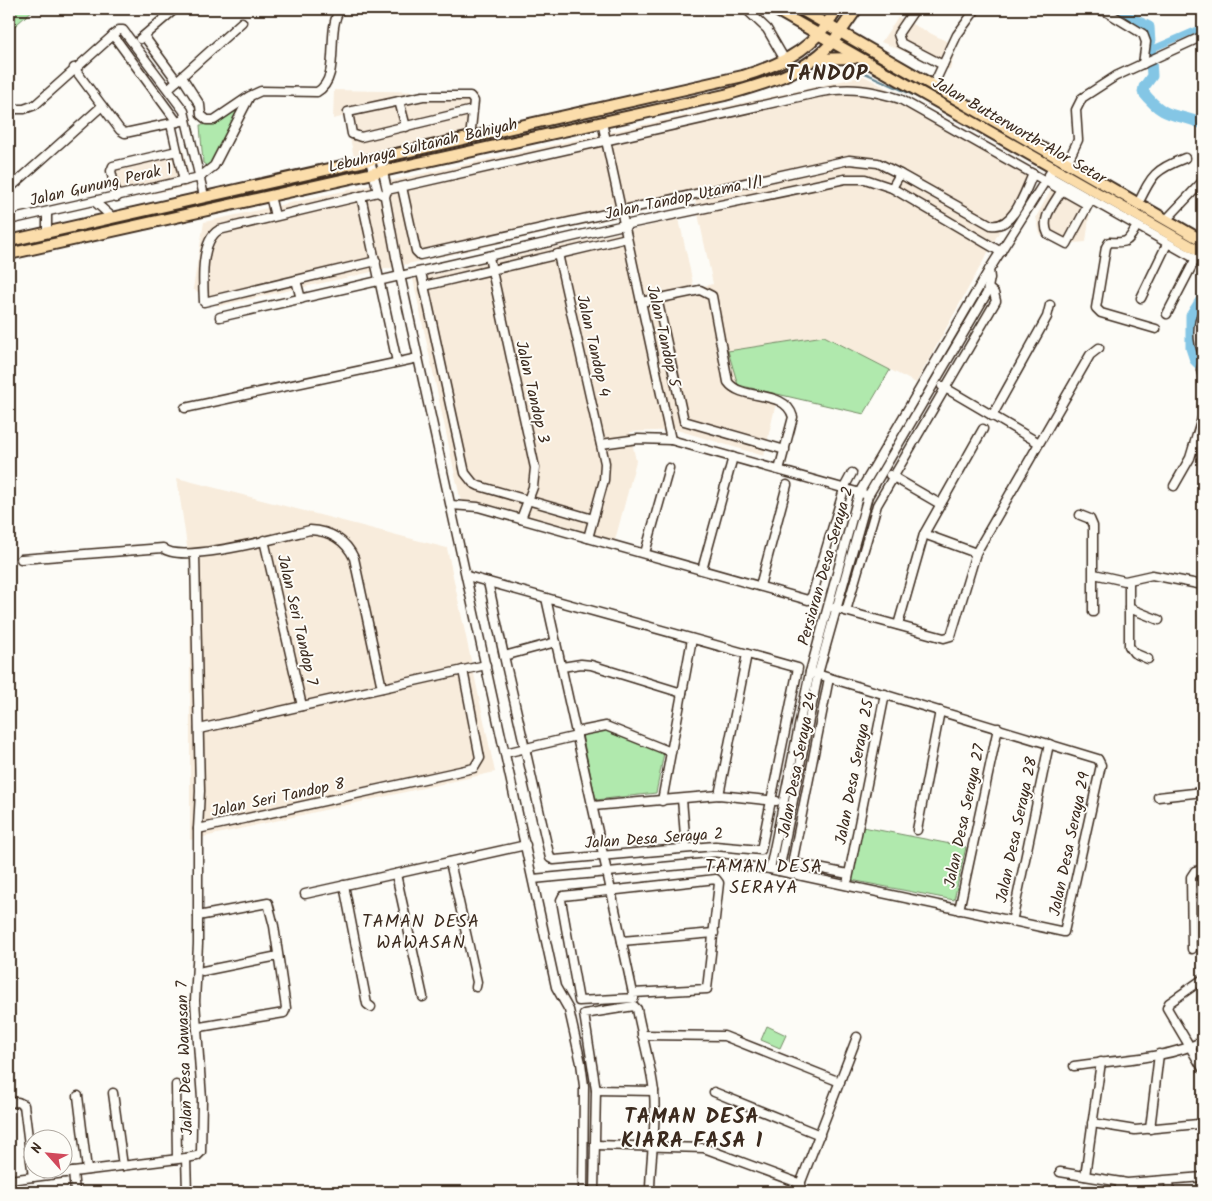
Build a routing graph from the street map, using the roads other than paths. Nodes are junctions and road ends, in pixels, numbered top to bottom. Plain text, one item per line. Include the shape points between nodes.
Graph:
1 (175, 9) edge
2 (340, 9) edge
3 (746, 9) edge
4 (774, 9) edge
5 (800, 9) edge
6 (837, 9) edge
7 (856, 9) edge
8 (915, 9) edge
9 (976, 9) edge
10 (1076, 9) edge
11 (1094, 9) edge
12 (242, 22) dead end
13 (800, 24) junction
14 (827, 24) junction
15 (840, 32) junction
16 (113, 34) junction
17 (819, 35) junction
18 (144, 36) junction
19 (1203, 36) edge
20 (135, 43) junction
21 (833, 43) junction
22 (799, 51) junction
23 (813, 59) junction
24 (859, 59) junction
25 (785, 60) junction
26 (1146, 63) junction
27 (943, 65) junction
28 (74, 68) junction
29 (179, 79) junction
30 (933, 86) junction
31 (169, 88) junction
32 (250, 96) junction
33 (399, 100) junction
34 (20, 102) dead end
35 (102, 106) junction
36 (11, 110) edge
37 (473, 110) junction
38 (186, 120) junction
39 (602, 122) junction
40 (174, 123) junction
41 (406, 126) junction
42 (470, 138) junction
43 (605, 141) junction
44 (177, 151) junction
45 (1185, 158) dead end
46 (375, 159) junction
47 (1067, 163) junction
48 (900, 174) junction
49 (1033, 174) junction
50 (1049, 175) junction
51 (200, 177) junction
52 (184, 181) junction
53 (379, 182) junction
54 (1203, 182) edge
55 (402, 187) junction
56 (892, 188) junction
57 (9, 189) edge
58 (1062, 190) junction
59 (204, 196) junction
60 (270, 196) junction
61 (361, 196) junction
62 (118, 197) junction
63 (1081, 197) junction
64 (95, 202) junction
65 (1138, 204) junction
66 (620, 210) junction
67 (47, 212) junction
68 (275, 216) junction
69 (112, 217) junction
70 (9, 220) edge
71 (1166, 220) junction
72 (1008, 221) junction
73 (85, 223) junction
74 (624, 225) junction
75 (1137, 226) junction
76 (70, 227) junction
77 (1018, 227) junction
78 (47, 232) junction
79 (88, 236) junction
80 (627, 238) junction
81 (73, 240) junction
82 (9, 241) edge
83 (1203, 241) edge
84 (1167, 244) junction
85 (1001, 252) junction
86 (9, 254) edge
87 (558, 254) junction
88 (1199, 256) edge
89 (489, 257) junction
90 (376, 261) junction
91 (1203, 263) edge
92 (491, 270) junction
93 (421, 272) junction
94 (990, 274) junction
95 (401, 276) junction
96 (296, 280) junction
97 (381, 280) junction
98 (424, 286) junction
99 (988, 288) junction
100 (657, 298) junction
101 (1141, 298) dead end
102 (301, 299) junction
103 (641, 302) junction
104 (1050, 305) dead end
105 (1203, 312) edge
106 (1167, 314) dead end
107 (220, 317) dead end
108 (1156, 329) dead end
109 (1099, 348) dead end
110 (1203, 353) edge
111 (418, 358) junction
112 (397, 362) junction
113 (931, 380) junction
114 (944, 388) junction
115 (184, 408) dead end
116 (1203, 415) edge
117 (992, 416) junction
118 (682, 418) junction
119 (668, 421) junction
120 (983, 428) dead end
121 (671, 440) junction
122 (1039, 443) junction
123 (601, 444) junction
124 (785, 450) junction
125 (733, 457) junction
126 (669, 468) dead end
127 (779, 470) junction
128 (883, 471) junction
129 (852, 473) dead end
130 (892, 477) junction
131 (788, 485) dead end
132 (1174, 486) dead end
133 (844, 489) junction
134 (859, 493) junction
135 (868, 496) junction
136 (529, 499) junction
137 (940, 504) junction
138 (451, 505) junction
139 (1080, 515) dead end
140 (521, 518) junction
141 (593, 519) junction
142 (924, 534) junction
143 (588, 538) junction
144 (264, 540) junction
145 (976, 553) junction
146 (195, 554) junction
147 (645, 554) junction
148 (21, 559) dead end
149 (702, 570) junction
150 (1094, 574) junction
151 (467, 576) junction
152 (1129, 581) junction
153 (488, 582) junction
154 (1203, 584) edge
155 (760, 586) junction
156 (546, 598) junction
157 (834, 608) junction
158 (1129, 608) junction
159 (846, 611) junction
160 (1092, 612) dead end
161 (1159, 620) dead end
162 (898, 625) junction
163 (692, 639) junction
164 (556, 642) junction
165 (747, 654) junction
166 (504, 656) junction
167 (1148, 659) dead end
168 (486, 665) junction
169 (562, 667) junction
170 (463, 670) junction
171 (814, 673) junction
172 (830, 678) junction
173 (382, 688) junction
174 (682, 693) junction
175 (885, 694) junction
176 (302, 706) junction
177 (940, 711) junction
178 (198, 728) junction
179 (998, 728) junction
180 (576, 734) junction
181 (1049, 744) junction
182 (523, 749) junction
183 (671, 752) junction
184 (505, 753) junction
185 (1203, 792) edge
186 (719, 795) junction
187 (1158, 797) dead end
188 (682, 799) junction
189 (772, 800) junction
190 (662, 801) junction
191 (782, 802) junction
192 (593, 806) junction
193 (198, 829) junction
194 (917, 830) dead end
195 (526, 845) junction
196 (686, 848) junction
197 (604, 856) junction
198 (450, 862) junction
199 (770, 868) junction
200 (1203, 870) edge
201 (779, 871) junction
202 (607, 872) junction
203 (396, 874) junction
204 (848, 874) junction
205 (533, 879) junction
206 (344, 885) junction
207 (846, 886) junction
208 (611, 889) junction
209 (305, 894) dead end
210 (959, 910) junction
211 (198, 916) junction
212 (1012, 922) junction
213 (714, 933) junction
214 (622, 941) junction
215 (1192, 949) dead end
216 (278, 956) junction
217 (203, 971) dead end
218 (1203, 979) edge
219 (476, 987) dead end
220 (633, 993) junction
221 (423, 997) dead end
222 (371, 1007) dead end
223 (200, 1027) dead end
224 (642, 1035) junction
225 (857, 1037) dead end
226 (1203, 1041) edge
227 (1190, 1047) junction
228 (1159, 1054) junction
229 (1101, 1062) junction
230 (1074, 1066) dead end
231 (1203, 1070) edge
232 (840, 1082) junction
233 (176, 1086) dead end
234 (596, 1090) junction
235 (654, 1091) junction
236 (714, 1092) dead end
237 (114, 1093) dead end
238 (78, 1096) dead end
239 (9, 1103) edge
240 (1092, 1122) junction
241 (1198, 1124) dead end
242 (27, 1128) edge
243 (1150, 1129) junction
244 (820, 1135) junction
245 (595, 1145) junction
246 (654, 1145) junction
247 (186, 1158) junction
248 (177, 1159) junction
249 (123, 1166) junction
250 (86, 1170) junction
251 (73, 1172) joint
252 (1060, 1172) dead end
253 (1085, 1176) junction
254 (1203, 1177) edge
255 (25, 1178) edge
256 (9, 1180) edge
257 (1169, 1181) junction
258 (1121, 1182) junction
259 (801, 1184) junction
260 (75, 1192) edge
261 (187, 1192) edge
262 (582, 1192) edge
263 (594, 1192) edge
264 (650, 1192) edge
265 (797, 1192) edge
266 (1119, 1192) edge
267 (1170, 1192) edge

1 - 18 street
2 - 32 street via 333,22 330,71 322,89 317,92 261,91
3 - 25 street via 767,29
4 - 13 main road, Jalan Butterworth-Alor Setar
5 - 14 main road, Jalan Butterworth-Alor Setar
6 - 14 highway
7 - 15 highway
8 - 27 street via 898,38 901,43
9 - 27 street via 957,35
10 - 11 street
11 - 26 street via 1106,12 1143,34
12 - 29 street
13 - 17 main road, Jalan Butterworth-Alor Setar
13 - 22 main road via 805,36
14 - 15 main road, Jalan Butterworth-Alor Setar
14 - 17 main road, Lebuhraya Sultanah Bahiyah
15 - 21 main road, Lebuhraya Sultanah Bahiyah
15 - 30 main road, Jalan Butterworth-Alor Setar
16 - 20 street via 123,30
16 - 28 street
16 - 40 street
17 - 21 main road, Jalan Butterworth-Alor Setar
17 - 22 main road, Lebuhraya Sultanah Bahiyah
18 - 20 street
18 - 29 street
19 - 26 street
20 - 31 street
21 - 23 main road, Lebuhraya Sultanah Bahiyah
21 - 24 main road, Jalan Butterworth-Alor Setar
22 - 25 main road, Lebuhraya Sultanah Bahiyah
23 - 24 main road
23 - 39 main road, Lebuhraya Sultanah Bahiyah via 792,73 764,84
24 - 50 main road, Jalan Butterworth-Alor Setar
25 - 42 main road, Lebuhraya Sultanah Bahiyah via 743,76
26 - 47 street via 1116,76 1079,101 1076,110 1079,138
27 - 30 street
28 - 35 street
28 - 36 street via 34,105
29 - 31 street
29 - 32 street via 200,105 204,119 214,120
30 - 47 main road, Jalan Butterworth-Alor Setar
31 - 38 street
32 - 51 street via 214,166
33 - 37 street via 423,96 470,96 474,99
33 - 41 street
33 - 41 street via 348,112 352,134 361,137
34 - 36 street
35 - 40 street via 125,133
35 - 57 street
37 - 41 street
37 - 42 street
38 - 40 street
38 - 51 street
39 - 43 street, Jalan Tandop 5
39 - 53 main road, Lebuhraya Sultanah Bahiyah via 398,167
40 - 44 street
42 - 46 main road, Lebuhraya Sultanah Bahiyah
43 - 49 street via 821,92 853,88 900,99
43 - 55 street
43 - 66 street, Jalan Tandop 5
44 - 52 street
44 - 62 street via 113,166
45 - 65 street via 1159,170
46 - 53 street
46 - 59 main road, Lebuhraya Sultanah Bahiyah
47 - 65 main road, Jalan Butterworth-Alor Setar
48 - 56 street
48 - 66 street via 878,163 849,160
48 - 72 street via 991,225 999,226
49 - 50 street
49 - 72 street
50 - 58 street
50 - 63 street
50 - 77 street
50 - 88 main road, Jalan Butterworth-Alor Setar
51 - 52 street, Jalan Gunung Perak 1
51 - 59 street
52 - 62 street, Jalan Gunung Perak 1
53 - 55 street
53 - 60 main road, Lebuhraya Sultanah Bahiyah
53 - 61 street
53 - 95 street
54 - 71 street
55 - 66 street via 416,251 420,255
56 - 74 street, Jalan Tandop Utama 1/1 via 865,179 836,180
56 - 85 street, Jalan Tandop Utama 1/1
58 - 63 street
58 - 63 street via 1045,220 1046,231 1067,244 1088,205
59 - 69 main road, Lebuhraya Sultanah Bahiyah
60 - 68 street
60 - 79 main road, Lebuhraya Sultanah Bahiyah
61 - 68 street
61 - 90 street
62 - 64 street, Jalan Gunung Perak 1
63 - 75 street
64 - 67 street, Jalan Gunung Perak 1
64 - 69 street
65 - 71 main road, Jalan Butterworth-Alor Setar
66 - 74 street, Jalan Tandop 5
67 - 70 street, Jalan Gunung Perak 1
67 - 78 street
68 - 96 street via 213,233 204,264 204,302
69 - 73 main road, Lebuhraya Sultanah Bahiyah
71 - 83 main road, Jalan Butterworth-Alor Setar
72 - 77 street
73 - 76 main road, Lebuhraya Sultanah Bahiyah
73 - 79 main road
74 - 80 street, Jalan Tandop 5
74 - 89 street, Jalan Tandop Utama 1/1
75 - 84 street
75 - 108 street via 1128,241 1123,244 1110,242 1106,247 1096,308 1099,313
76 - 78 main road, Lebuhraya Sultanah Bahiyah
76 - 81 main road
77 - 85 street
78 - 82 main road, Lebuhraya Sultanah Bahiyah
79 - 81 main road, Lebuhraya Sultanah Bahiyah
80 - 87 street
80 - 103 street, Jalan Tandop 5
81 - 86 main road, Lebuhraya Sultanah Bahiyah
84 - 88 street
84 - 101 street
85 - 94 street
87 - 92 street
87 - 123 street, Jalan Tandop 4
88 - 91 street
88 - 106 street
89 - 92 street, Jalan Tandop 3
89 - 93 street, Jalan Tandop Utama 1/1
90 - 96 street
90 - 97 street
92 - 98 street
92 - 136 street, Jalan Tandop 3 via 535,468
93 - 95 street, Jalan Tandop Utama 1/1
93 - 98 street
94 - 99 street, Persiaran Desa Seraya 2
94 - 113 street, Persiaran Desa Seraya 2
95 - 97 street, Jalan Tandop Utama 1/1
95 - 111 street
96 - 102 street
97 - 102 street, Jalan Tandop Utama 1/1
97 - 112 street
98 - 136 street via 465,473 479,486
99 - 113 street, Persiaran Desa Seraya 2
99 - 114 street via 996,301
100 - 103 street
100 - 118 street
100 - 124 street via 700,290 712,296 728,382 737,388 784,402 791,410 793,417
102 - 107 street, Jalan Tandop Utama 1/1
103 - 119 street, Jalan Tandop 5
104 - 117 street via 1041,330
105 - 110 street via 1199,346
109 - 122 street via 1090,355
111 - 112 street
111 - 138 street
112 - 115 street
113 - 114 street
113 - 128 street, Persiaran Desa Seraya 2
113 - 134 street, Persiaran Desa Seraya 2
114 - 117 street
114 - 130 street
116 - 132 street via 1190,458
117 - 122 street
118 - 119 street
118 - 124 street via 687,423
119 - 121 street, Jalan Tandop 5
120 - 137 street
121 - 123 street via 638,439
121 - 125 street
122 - 145 street
123 - 141 street, Jalan Tandop 4 via 606,471
124 - 127 street
125 - 127 street
125 - 149 street
126 - 147 street
127 - 133 street
128 - 130 street
128 - 135 street, Persiaran Desa Seraya 2
129 - 133 street
130 - 137 street
130 - 159 street via 872,517
131 - 155 street
133 - 134 street
133 - 155 street via 811,599
134 - 135 street
134 - 171 street, Persiaran Desa Seraya 2
135 - 157 street, Persiaran Desa Seraya 2
136 - 140 street, Jalan Tandop 3
136 - 141 street
137 - 142 street
138 - 140 street via 478,507
138 - 151 street
139 - 150 street via 1092,522
140 - 143 street
141 - 143 street, Jalan Tandop 4
142 - 145 street
142 - 162 street
143 - 147 street
144 - 146 street
144 - 173 street via 319,531 345,542 358,571
144 - 176 street, Jalan Seri Tandop 7
145 - 162 street via 951,636 944,638
146 - 148 street via 163,548
146 - 178 street, Jalan Seri Tandop 8
147 - 149 street
149 - 155 street
150 - 152 street
150 - 160 street
151 - 153 street
151 - 168 street
152 - 154 street via 1152,575
152 - 158 street
153 - 156 street
153 - 166 street
156 - 163 street
156 - 164 street
157 - 159 street
157 - 171 street, Persiaran Desa Seraya 2
158 - 161 street
158 - 167 street via 1129,646 1134,653
159 - 162 street
163 - 165 street
163 - 174 street
164 - 166 street
164 - 169 street
165 - 186 street
165 - 189 street via 798,668
166 - 182 street
168 - 170 street
168 - 184 street
169 - 174 street via 590,665
169 - 180 street
170 - 173 street
170 - 193 street, Jalan Seri Tandop 8 via 480,758 474,768
171 - 172 street
171 - 191 street, Persiaran Desa Seraya 2
171 - 201 street, Persiaran Desa Seraya 2
172 - 175 street
172 - 204 street, Jalan Desa Seraya 24 via 794,859 798,864
173 - 176 street
174 - 183 street
175 - 177 street
175 - 204 street, Jalan Desa Seraya 25
176 - 178 street
177 - 179 street
177 - 194 street
178 - 193 street, Jalan Seri Tandop 8
179 - 181 street
179 - 210 street, Jalan Desa Seraya 27
180 - 182 street
180 - 183 street via 606,726
180 - 192 street
181 - 212 street, Jalan Desa Seraya 28
181 - 212 street, Jalan Desa Seraya 29 via 1098,759 1100,765 1066,930 1061,933
182 - 184 street
182 - 197 street, Jalan Desa Seraya 2 via 550,858
183 - 190 street
184 - 195 street
185 - 187 street
186 - 188 street
186 - 189 street
188 - 190 street
188 - 196 street
189 - 191 street
189 - 196 street, Jalan Desa Seraya 2 via 761,850 725,846
190 - 192 street
191 - 199 street, Persiaran Desa Seraya 2
192 - 197 street
193 - 211 street
195 - 198 street
195 - 205 street
196 - 197 street, Jalan Desa Seraya 2
197 - 202 street
198 - 203 street
198 - 219 street
199 - 201 street
199 - 202 street via 715,862
200 - 215 street via 1195,871 1191,877
201 - 207 street
202 - 205 street
202 - 208 street
203 - 206 street
203 - 221 street
204 - 207 street, Jalan Desa Seraya 25
205 - 262 street via 556,987 569,1010 581,1062 584,1086
206 - 209 street
206 - 222 street via 367,1004
207 - 210 street
208 - 213 street via 717,880
208 - 214 street
208 - 220 street via 562,897 578,999 582,1002 634,998
210 - 212 street
211 - 216 street via 268,903
211 - 247 street, Jalan Desa Wawasan 7 via 195,1029 202,1099 202,1149 199,1155
213 - 214 street
213 - 220 street via 705,990
214 - 220 street
216 - 217 street
216 - 223 street via 286,1008 284,1013
218 - 227 street via 1169,1003 1167,1008
224 - 232 street via 724,1036
224 - 234 street via 634,1006 584,1014
224 - 235 street
225 - 232 street
226 - 227 street
227 - 228 street
227 - 231 street
228 - 229 street
228 - 243 street
229 - 230 street
229 - 240 street
232 - 244 street
233 - 248 street
234 - 235 street
234 - 245 street
235 - 246 street
236 - 244 street
237 - 249 street
238 - 250 street
239 - 242 street via 24,1105
240 - 243 street
240 - 253 street
241 - 243 street
244 - 259 street
245 - 246 street
245 - 263 street
246 - 259 street via 704,1148
246 - 264 street via 650,1154
247 - 248 street
247 - 261 street
248 - 249 street
249 - 250 street
250 - 251 street
251 - 260 street
252 - 253 street
253 - 258 street
254 - 257 street
255 - 256 street
257 - 258 street
257 - 267 street
258 - 266 street
259 - 265 street

